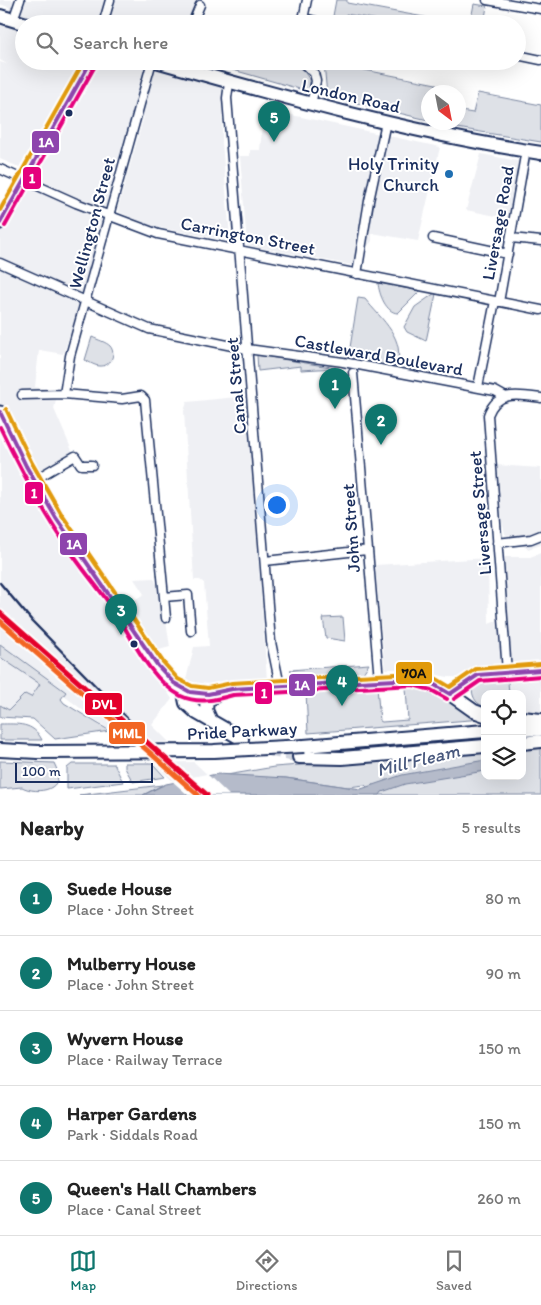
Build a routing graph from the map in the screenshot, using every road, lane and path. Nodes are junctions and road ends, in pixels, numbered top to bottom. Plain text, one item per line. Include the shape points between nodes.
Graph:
1 (20, 0) edge
2 (110, 0) edge
3 (307, 0) edge
4 (487, 0) edge
5 (200, 5) dead end
6 (541, 9) edge
7 (106, 15) edge
8 (196, 15) edge
9 (304, 15) edge
10 (0, 16) edge
11 (13, 20) joint
12 (526, 57) edge
13 (541, 60) edge
14 (86, 70) edge
15 (150, 70) edge
16 (193, 70) edge
17 (310, 70) edge
18 (229, 83) junction
19 (311, 105) junction
20 (386, 122) junction
21 (526, 150) junction
22 (541, 153) edge
23 (0, 170) edge
24 (25, 180) junction
25 (109, 216) junction
26 (0, 223) edge
27 (433, 238) dead end
28 (511, 238) junction
29 (541, 241) edge
30 (240, 249) junction
31 (508, 254) junction
32 (0, 263) edge
33 (357, 274) junction
34 (497, 301) junction
35 (86, 302) junction
36 (541, 310) edge
37 (247, 349) junction
38 (353, 373) dead end
39 (478, 387) junction
40 (64, 394) junction
41 (22, 395) dead end
42 (504, 396) junction
43 (541, 398) edge
44 (0, 412) edge
45 (92, 465) dead end
46 (34, 480) junction
47 (541, 535) edge
48 (497, 542) junction
49 (367, 550) junction
50 (265, 562) junction
51 (164, 597) junction
52 (166, 618) dead end
53 (191, 631) dead end
54 (541, 670) edge
55 (507, 672) junction
56 (379, 680) junction
57 (280, 686) junction
58 (183, 689) junction
59 (220, 693) junction
60 (450, 694) junction
61 (481, 714) edge
62 (526, 718) edge
63 (210, 719) junction
64 (541, 720) edge
65 (541, 729) edge
66 (526, 730) edge
67 (481, 731) edge
68 (242, 739) dead end
69 (541, 741) edge
70 (526, 743) edge
71 (481, 746) edge
72 (0, 750) edge
73 (302, 752) junction

1 - 11 street
2 - 7 street
3 - 9 street
4 - 6 street
5 - 8 street
10 - 11 main road
12 - 13 street
14 - 24 main road
15 - 25 street, Wellington Street
16 - 18 main road, London Road
17 - 19 street via 316,81
18 - 19 main road, London Road
18 - 30 street, Canal Street via 227,98
19 - 20 main road, London Road
20 - 21 main road, London Road
20 - 33 street via 372,181
21 - 22 main road, London Road
21 - 28 street, Liversage Road
23 - 24 street, Carrington Street
24 - 25 street, Carrington Street
24 - 26 main road
25 - 30 street, Carrington Street via 158,234
25 - 35 street, Wellington Street
27 - 31 street
28 - 29 street
28 - 31 street, Liversage Road
30 - 33 street, Carrington Street
30 - 37 street, Canal Street
31 - 34 street, Liversage Road
32 - 35 street, Castleward Boulevard
33 - 34 street, Carrington Street
34 - 36 street, Carrington Street
34 - 39 street, Liversage Road
35 - 37 street, Castleward Boulevard via 149,329
35 - 40 street, Wellington Street via 70,356
37 - 39 street, Castleward Boulevard via 343,362
37 - 50 street, Canal Street
38 - 49 street, John Street
39 - 42 street, Castleward Boulevard
40 - 41 street
40 - 51 street via 122,399 141,396 146,403
42 - 43 street via 514,394
42 - 48 street, Liversage Street via 493,404 488,416
44 - 46 main road
45 - 46 street via 81,465 75,456
46 - 58 main road via 78,551 151,655
47 - 48 street
48 - 55 street, Liversage Street
49 - 50 street
49 - 56 street, John Street
50 - 57 street, Canal Street via 272,648
51 - 52 street
51 - 53 street via 188,595
54 - 55 street
55 - 60 street via 475,676
56 - 57 main road
56 - 60 main road via 418,679
57 - 59 main road via 232,689
58 - 59 main road via 198,694
58 - 63 main road via 186,703
59 - 63 main road via 207,701
60 - 61 main road
62 - 64 main road
63 - 68 main road
65 - 66 main road
67 - 73 main road, Pride Parkway
69 - 70 main road
71 - 73 main road via 342,758
72 - 73 main road, Pride Parkway, bridge

